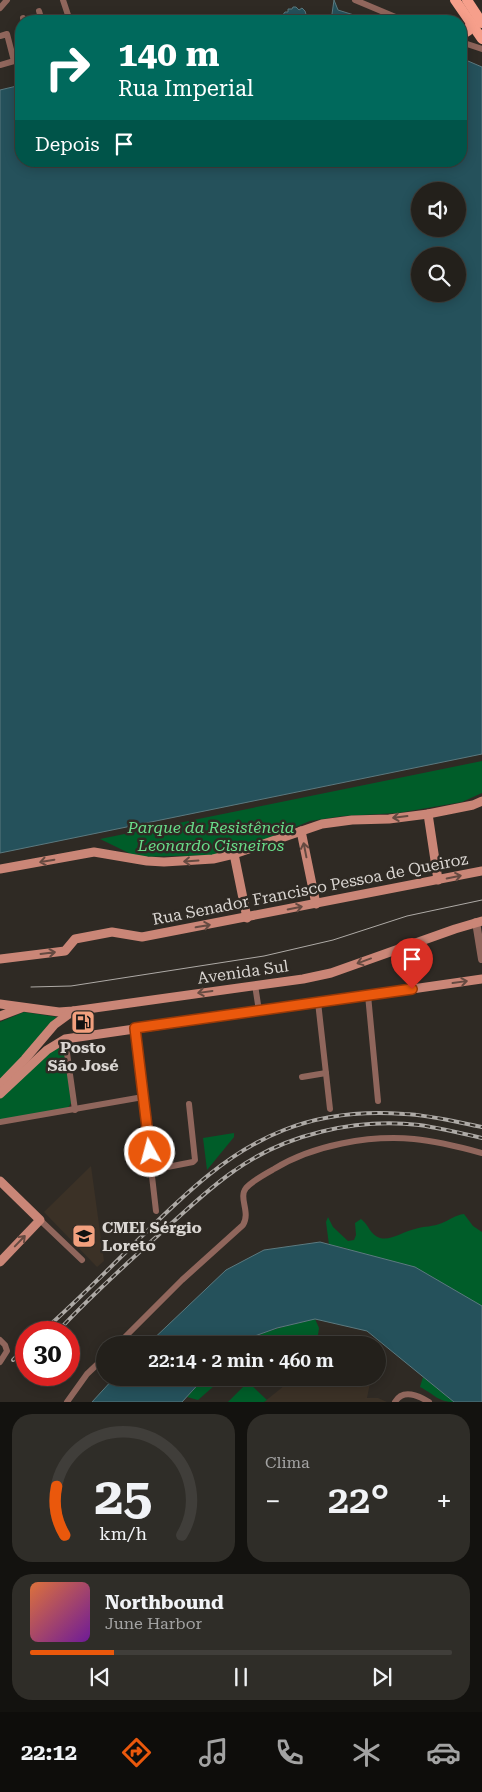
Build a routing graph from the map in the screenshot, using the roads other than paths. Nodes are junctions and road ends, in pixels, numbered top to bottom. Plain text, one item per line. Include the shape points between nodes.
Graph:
1 (7, 0) edge
2 (63, 0) edge
3 (355, 0) edge
4 (455, 0) edge
5 (468, 0) edge
6 (0, 8) edge
7 (39, 11) dead end
8 (40, 15) edge
9 (68, 15) edge
10 (391, 15) edge
11 (465, 15) edge
12 (467, 17) edge
13 (471, 23) junction
14 (482, 23) edge
15 (467, 31) edge
16 (4, 35) edge
17 (482, 39) edge
18 (467, 44) edge
19 (482, 49) edge
20 (15, 55) edge
21 (15, 61) edge
22 (0, 65) edge
23 (482, 801) edge
24 (428, 814) junction
25 (301, 831) junction
26 (234, 854) junction
27 (0, 869) edge
28 (482, 871) edge
29 (438, 880) junction
30 (316, 904) junction
31 (247, 918) junction
32 (479, 922) edge
33 (0, 959) edge
34 (482, 959) edge
35 (482, 979) edge
36 (255, 985) junction
37 (368, 995) junction
38 (318, 1002) junction
39 (0, 1004) edge
40 (26, 1007) junction
41 (73, 1011) junction
42 (259, 1011) junction
43 (0, 1016) edge
44 (135, 1028) junction
45 (65, 1039) junction
46 (326, 1073) junction
47 (302, 1077) dead end
48 (0, 1085) edge
49 (0, 1094) edge
50 (143, 1097) junction
51 (378, 1101) dead end
52 (190, 1104) dead end
53 (330, 1109) dead end
54 (75, 1110) junction
55 (0, 1122) edge
56 (482, 1153) edge
57 (152, 1170) junction
58 (0, 1181) edge
59 (156, 1211) dead end
60 (40, 1220) junction
61 (82, 1260) dead end
62 (0, 1262) edge
63 (126, 1336) edge
64 (2, 1343) edge
65 (0, 1362) edge
66 (96, 1366) edge
67 (68, 1402) edge
68 (395, 1402) edge
69 (429, 1402) edge

1 - 6 street
2 - 9 street
3 - 10 street
4 - 11 main road
5 - 14 main road
7 - 8 street
12 - 13 main road
13 - 15 main road
13 - 17 main road
16 - 20 street
18 - 19 street
21 - 22 street
23 - 24 main road
24 -> 25 main road via 322,824
24 - 29 main road
25 - 26 main road
30 -> 25 main road
26 -> 27 main road via 194,862 164,862 94,852
26 - 31 main road
29 -> 28 main road, Rua Senador Francisco Pessoa de Queiroz
29 - 30 main road, Rua Senador Francisco Pessoa de Queiroz
31 -> 30 main road, Rua Senador Francisco Pessoa de Queiroz
33 -> 31 main road, Rua Senador Francisco Pessoa de Queiroz via 65,951 76,939 112,932 142,937
32 - 34 street
32 -> 36 main road, Avenida Sul via 331,973
37 -> 35 main road
36 -> 41 main road, Avenida Sul
36 - 42 street
37 - 38 main road
37 - 51 street
38 - 42 main road
38 - 46 street
39 - 40 main road, Avenida Sul
40 - 41 main road, Avenida Sul
40 - 43 main road
41 - 48 main road via 54,1025
42 - 44 main road
44 - 45 main road
44 - 50 street
45 - 49 main road via 47,1050
45 - 54 street
46 - 47 street
46 - 53 street
50 - 54 street
50 - 57 street
52 - 57 street via 195,1160
54 - 55 street
56 - 63 street via 402,1138 328,1147 284,1163 246,1187 243,1195 246,1216 242,1225
57 - 59 street
58 - 60 main road
60 - 61 street
62 -> 60 main road
64 - 65 street via 7,1354
66 - 67 street
68 - 69 street via 400,1396 414,1394

